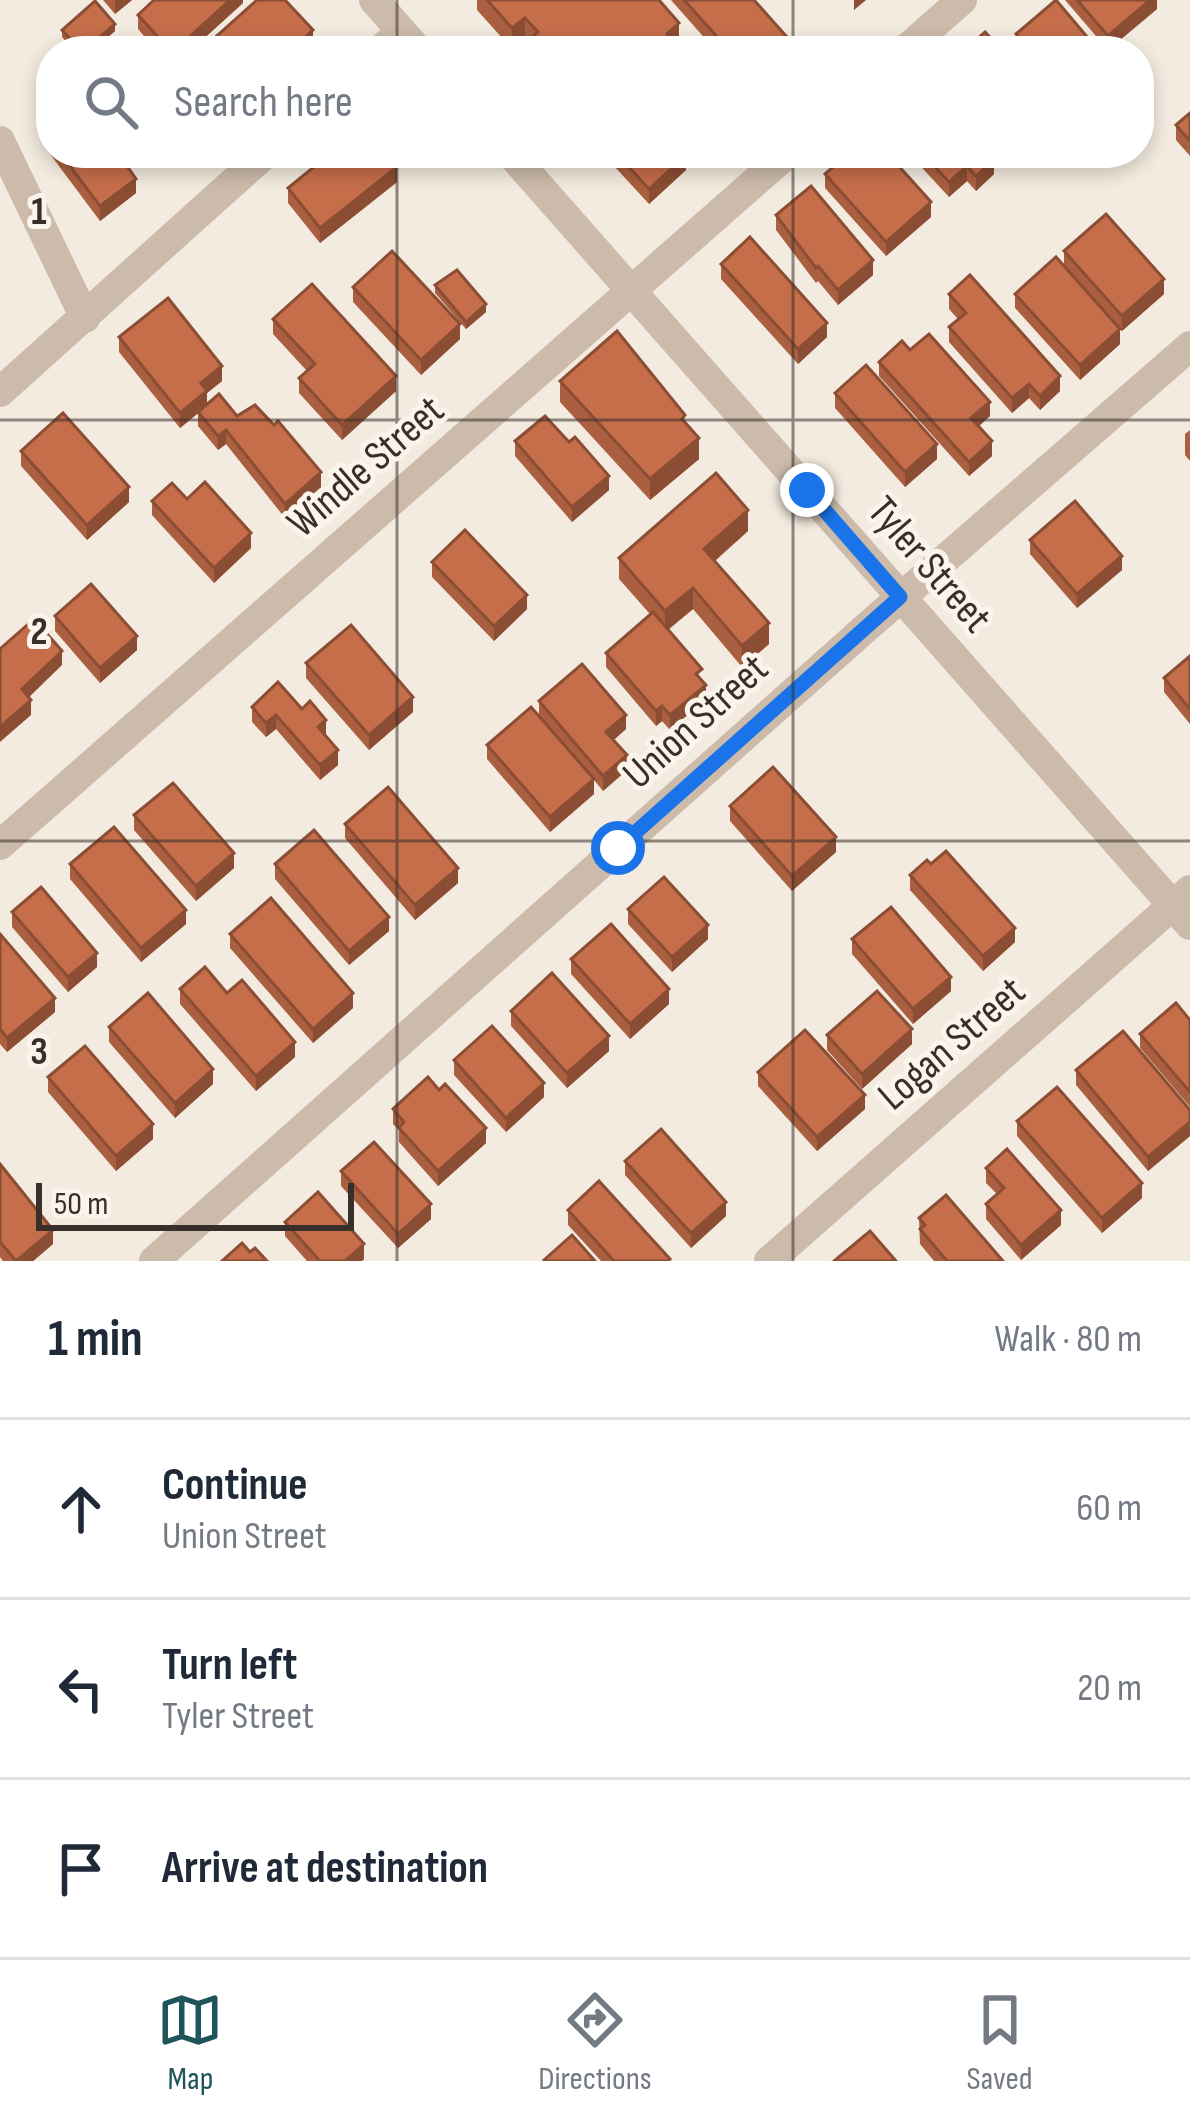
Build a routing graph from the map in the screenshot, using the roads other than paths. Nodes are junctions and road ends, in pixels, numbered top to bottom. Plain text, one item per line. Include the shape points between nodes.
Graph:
1 (374, 0) edge
2 (962, 0) edge
3 (395, 36) edge
4 (921, 36) edge
5 (0, 140) edge
6 (250, 168) edge
7 (523, 168) edge
8 (771, 168) edge
9 (632, 290) junction
10 (85, 318) junction
11 (1190, 346) edge
12 (0, 392) edge
13 (900, 597) junction
14 (0, 845) edge
15 (1184, 906) edge
16 (154, 1261) edge
17 (769, 1261) edge

1 - 3 street
2 - 4 street
5 - 10 street
6 - 10 street
7 - 9 street, Tyler Street
8 - 9 street, Windle Street
9 - 13 street, Tyler Street
9 - 14 street, Windle Street
10 - 12 street
11 - 13 street, Union Street
13 - 15 street, Tyler Street
13 - 16 street, Union Street
15 - 17 street, Logan Street

